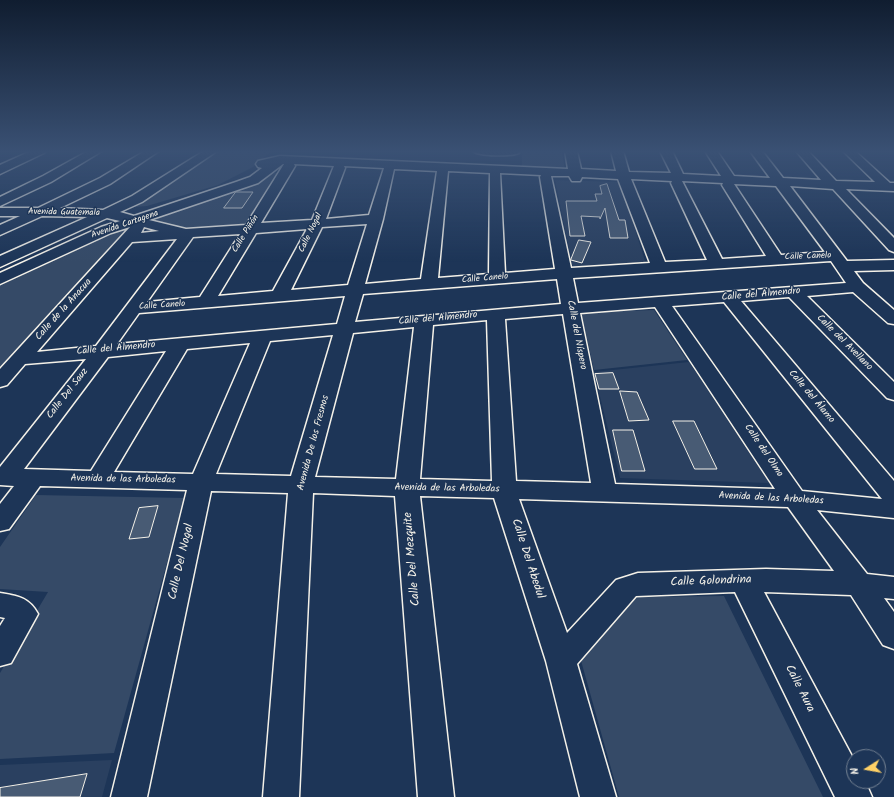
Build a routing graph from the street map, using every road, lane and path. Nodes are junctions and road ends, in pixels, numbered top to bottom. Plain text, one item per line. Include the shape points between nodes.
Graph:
1 (28, 188) edge
2 (91, 188) edge
3 (154, 188) edge
4 (234, 188) edge
5 (267, 188) edge
6 (331, 188) edge
7 (384, 188) edge
8 (440, 188) edge
9 (495, 188) edge
10 (548, 188) edge
11 (628, 188) edge
12 (682, 188) edge
13 (732, 188) edge
14 (783, 188) edge
15 (837, 188) edge
16 (858, 188) edge
17 (892, 190) edge
18 (0, 202) edge
19 (0, 212) edge
20 (41, 213) junction
21 (102, 214) junction
22 (131, 219) junction
23 (376, 220) junction
24 (317, 224) junction
25 (248, 230) junction
26 (0, 231) edge
27 (188, 234) junction
28 (128, 238) junction
29 (894, 247) edge
30 (775, 258) junction
31 (840, 261) junction
32 (0, 262) edge
33 (716, 262) junction
34 (894, 265) edge
35 (659, 266) junction
36 (0, 271) edge
37 (563, 273) junction
38 (497, 278) junction
39 (0, 279) edge
40 (429, 284) junction
41 (857, 287) junction
42 (356, 290) junction
43 (794, 292) junction
44 (279, 297) junction
45 (729, 297) junction
46 (205, 303) junction
47 (661, 303) junction
48 (134, 308) junction
49 (572, 308) junction
50 (496, 314) junction
51 (894, 319) edge
52 (424, 321) junction
53 (345, 328) junction
54 (263, 335) junction
55 (180, 344) junction
56 (103, 350) junction
57 (21, 358) junction
58 (0, 381) edge
59 (894, 394) edge
60 (2, 477) edge
61 (33, 478) junction
62 (98, 479) junction
63 (201, 482) junction
64 (301, 484) junction
65 (407, 488) junction
66 (504, 490) junction
67 (605, 493) junction
68 (894, 497) edge
69 (796, 499) junction
70 (894, 508) edge
71 (0, 522) edge
72 (744, 581) junction
73 (858, 583) junction
74 (894, 588) edge
75 (5, 606) edge
76 (894, 636) edge
77 (0, 654) edge
78 (560, 661) junction
79 (129, 797) edge
80 (281, 797) edge
81 (436, 797) edge
82 (598, 797) edge
83 (854, 797) edge

1 - 18 street
2 - 20 street
3 - 21 street via 137,199
4 - 22 street, Avenida Cartagena
5 - 25 street, Calle Piñón
6 - 24 street, Calle Nogal
7 - 23 street, Avenida De los Fresnos
8 - 40 street
9 - 38 street
10 - 37 street, Calle del Níspero
11 - 35 street
12 - 33 street
13 - 30 street
14 - 31 street
15 - 29 street
16 - 17 street
19 - 20 street, Avenida Guatemala
20 - 21 street, Avenida Guatemala
20 - 26 street
21 - 22 street, Avenida Guatemala
21 - 32 street
22 - 27 street
22 - 28 street, Calle de la Anacua via 138,227
22 - 36 street, Avenida Cartagena via 95,228
22 - 39 street, Avenida Cartagena
23 - 24 street
23 - 42 street, Avenida De los Fresnos
24 - 25 street
24 - 44 street, Calle Nogal
25 - 27 street
25 - 46 street, Calle Piñón
27 - 28 street
27 - 48 street, Calle Del Sauz
28 - 57 street, Calle de la Anacua
30 - 31 street, Calle Canelo
30 - 33 street, Calle Canelo
31 - 34 street, Calle Canelo
31 - 41 street
33 - 35 street, Calle Canelo
35 - 37 street, Calle Canelo
37 - 38 street, Calle Canelo
37 - 49 street, Calle del Níspero
38 - 40 street, Calle Canelo
40 - 42 street, Calle Canelo
41 - 43 street, Calle del Almendro
41 - 51 street
42 - 44 street, Calle Canelo
42 - 53 street, Avenida De los Fresnos
43 - 45 street, Calle del Almendro
43 - 59 street, Calle del Avellano
44 - 46 street, Calle Canelo
45 - 47 street, Calle del Almendro
45 - 68 street, Calle del Álamo
46 - 48 street, Calle Canelo
47 - 49 street, Calle del Almendro
47 - 69 street, Calle del Olmo
48 - 56 street, Calle Del Sauz
49 - 50 street, Calle del Almendro
49 - 67 street, Calle del Níspero
50 - 52 street, Calle del Almendro
50 - 66 street, Calle Del Abedul
52 - 53 street, Calle del Almendro
52 - 65 street, Calle Del Mezquite
53 - 54 street, Calle del Almendro
53 - 64 street, Avenida De los Fresnos
54 - 55 street, Calle del Almendro
54 - 63 street, Calle Del Nogal
55 - 56 street, Calle del Almendro
55 - 62 street
56 - 57 street, Calle del Almendro
56 - 60 street, Calle Del Sauz
57 - 58 street, Calle de la Anacua
60 - 61 street, Avenida de las Arboledas
61 - 62 street, Avenida de las Arboledas
61 - 71 street
62 - 63 street, Avenida de las Arboledas
63 - 64 street, Avenida de las Arboledas
63 - 79 street, Calle Del Nogal
64 - 65 street, Avenida de las Arboledas
64 - 80 street, Avenida De los Fresnos
65 - 66 street, Avenida de las Arboledas
65 - 81 street, Calle Del Mezquite
66 - 67 street, Avenida de las Arboledas
66 - 78 street, Calle Del Abedul
67 - 69 street, Avenida de las Arboledas
69 - 70 street, Avenida de las Arboledas
69 - 73 street, Calle del Olmo
72 - 73 street, Calle Golondrina via 804,580
72 - 78 street, Calle Golondrina via 638,584 626,588
72 - 83 street, Calle Aura
73 - 74 street, Calle Golondrina
73 - 76 street, Calle del Olmo
75 - 77 street via 17,608 22,614
78 - 82 street, Calle Del Abedul

